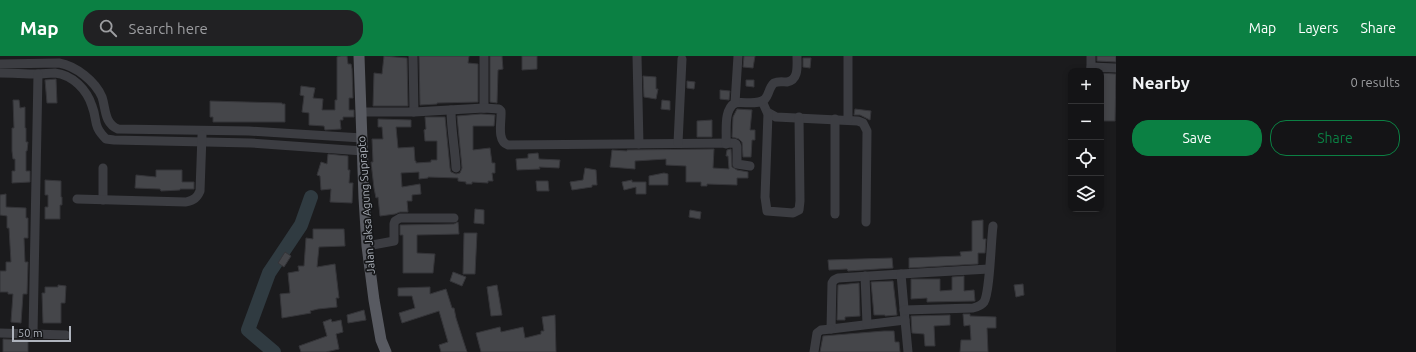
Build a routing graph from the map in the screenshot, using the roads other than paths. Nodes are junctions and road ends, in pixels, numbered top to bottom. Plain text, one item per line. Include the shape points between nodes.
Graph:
1 (359, 56) edge
2 (413, 56) edge
3 (484, 56) edge
4 (637, 56) edge
5 (738, 56) edge
6 (797, 56) edge
7 (848, 56) edge
8 (1091, 56) edge
9 (682, 59) dead end
10 (23, 60) edge
11 (0, 64) edge
12 (1091, 68) edge
13 (1104, 68) edge
14 (1116, 68) edge
15 (0, 73) edge
16 (25, 73) junction
17 (38, 74) junction
18 (762, 101) junction
19 (735, 102) junction
20 (484, 108) junction
21 (451, 110) junction
22 (360, 112) junction
23 (414, 112) junction
24 (768, 113) junction
25 (799, 118) junction
26 (835, 119) junction
27 (848, 120) junction
28 (202, 130) junction
29 (307, 135) junction
30 (362, 138) junction
31 (202, 141) junction
32 (639, 144) junction
33 (678, 144) junction
34 (726, 144) junction
35 (306, 147) junction
36 (363, 151) junction
37 (750, 166) dead end
38 (103, 168) dead end
39 (456, 168) dead end
40 (77, 200) dead end
41 (103, 200) junction
42 (835, 214) dead end
43 (454, 218) dead end
44 (866, 222) dead end
45 (993, 226) dead end
46 (367, 246) junction
47 (989, 269) junction
48 (902, 274) junction
49 (865, 276) junction
50 (904, 310) junction
51 (905, 320) junction
52 (867, 324) junction
53 (832, 329) junction
54 (0, 333) edge
55 (33, 334) junction
56 (66, 335) dead end
57 (386, 352) edge
58 (814, 352) edge
59 (908, 352) edge

1 - 22 main road, Jalan Jaksa Agung Suprapto
2 - 23 street
3 - 20 street
4 - 32 street
5 - 19 street
6 - 18 street via 794,78 772,85
7 - 27 street
8 - 12 street
9 - 33 street
10 - 11 street
10 - 16 street
10 - 28 street via 60,63 79,72 88,79 101,97 106,118 112,127
13 - 14 street
15 - 16 street
16 - 17 street
17 - 31 street via 55,73 64,76 85,90 93,107 98,129 106,139
17 - 55 street
18 - 19 street
18 - 24 street
19 - 34 street via 730,107 727,117
20 - 21 street
20 - 32 street via 501,111 500,136 504,144 508,145
21 - 23 street
21 - 39 street
22 - 23 street
22 - 30 main road, Jalan Jaksa Agung Suprapto
24 - 25 street via 776,117
24 - 25 street via 766,206 767,210 772,211 799,210
25 - 26 street
26 - 27 street
26 - 42 street
27 - 44 street via 858,120 867,131
28 - 29 street
28 - 31 street
29 - 30 street
29 - 35 street
30 - 36 main road, Jalan Jaksa Agung Suprapto
31 - 35 street
31 - 41 street via 200,191 198,197 192,201
32 - 33 street
33 - 34 street
34 - 37 street via 736,144 737,165
35 - 36 street
36 - 46 main road, Jalan Jaksa Agung Suprapto
38 - 41 street
40 - 41 street
43 - 46 street via 400,218 394,224 394,241
45 - 47 street
46 - 57 main road, Jalan Jaksa Agung Suprapto via 381,340
47 - 48 street
47 - 50 street via 985,299 977,307
48 - 49 street
48 - 50 street
49 - 52 street
49 - 53 street via 838,278 833,282
50 - 51 street
51 - 52 street
51 - 59 street
52 - 53 street
53 - 58 street via 817,333
54 - 55 street
55 - 56 street

